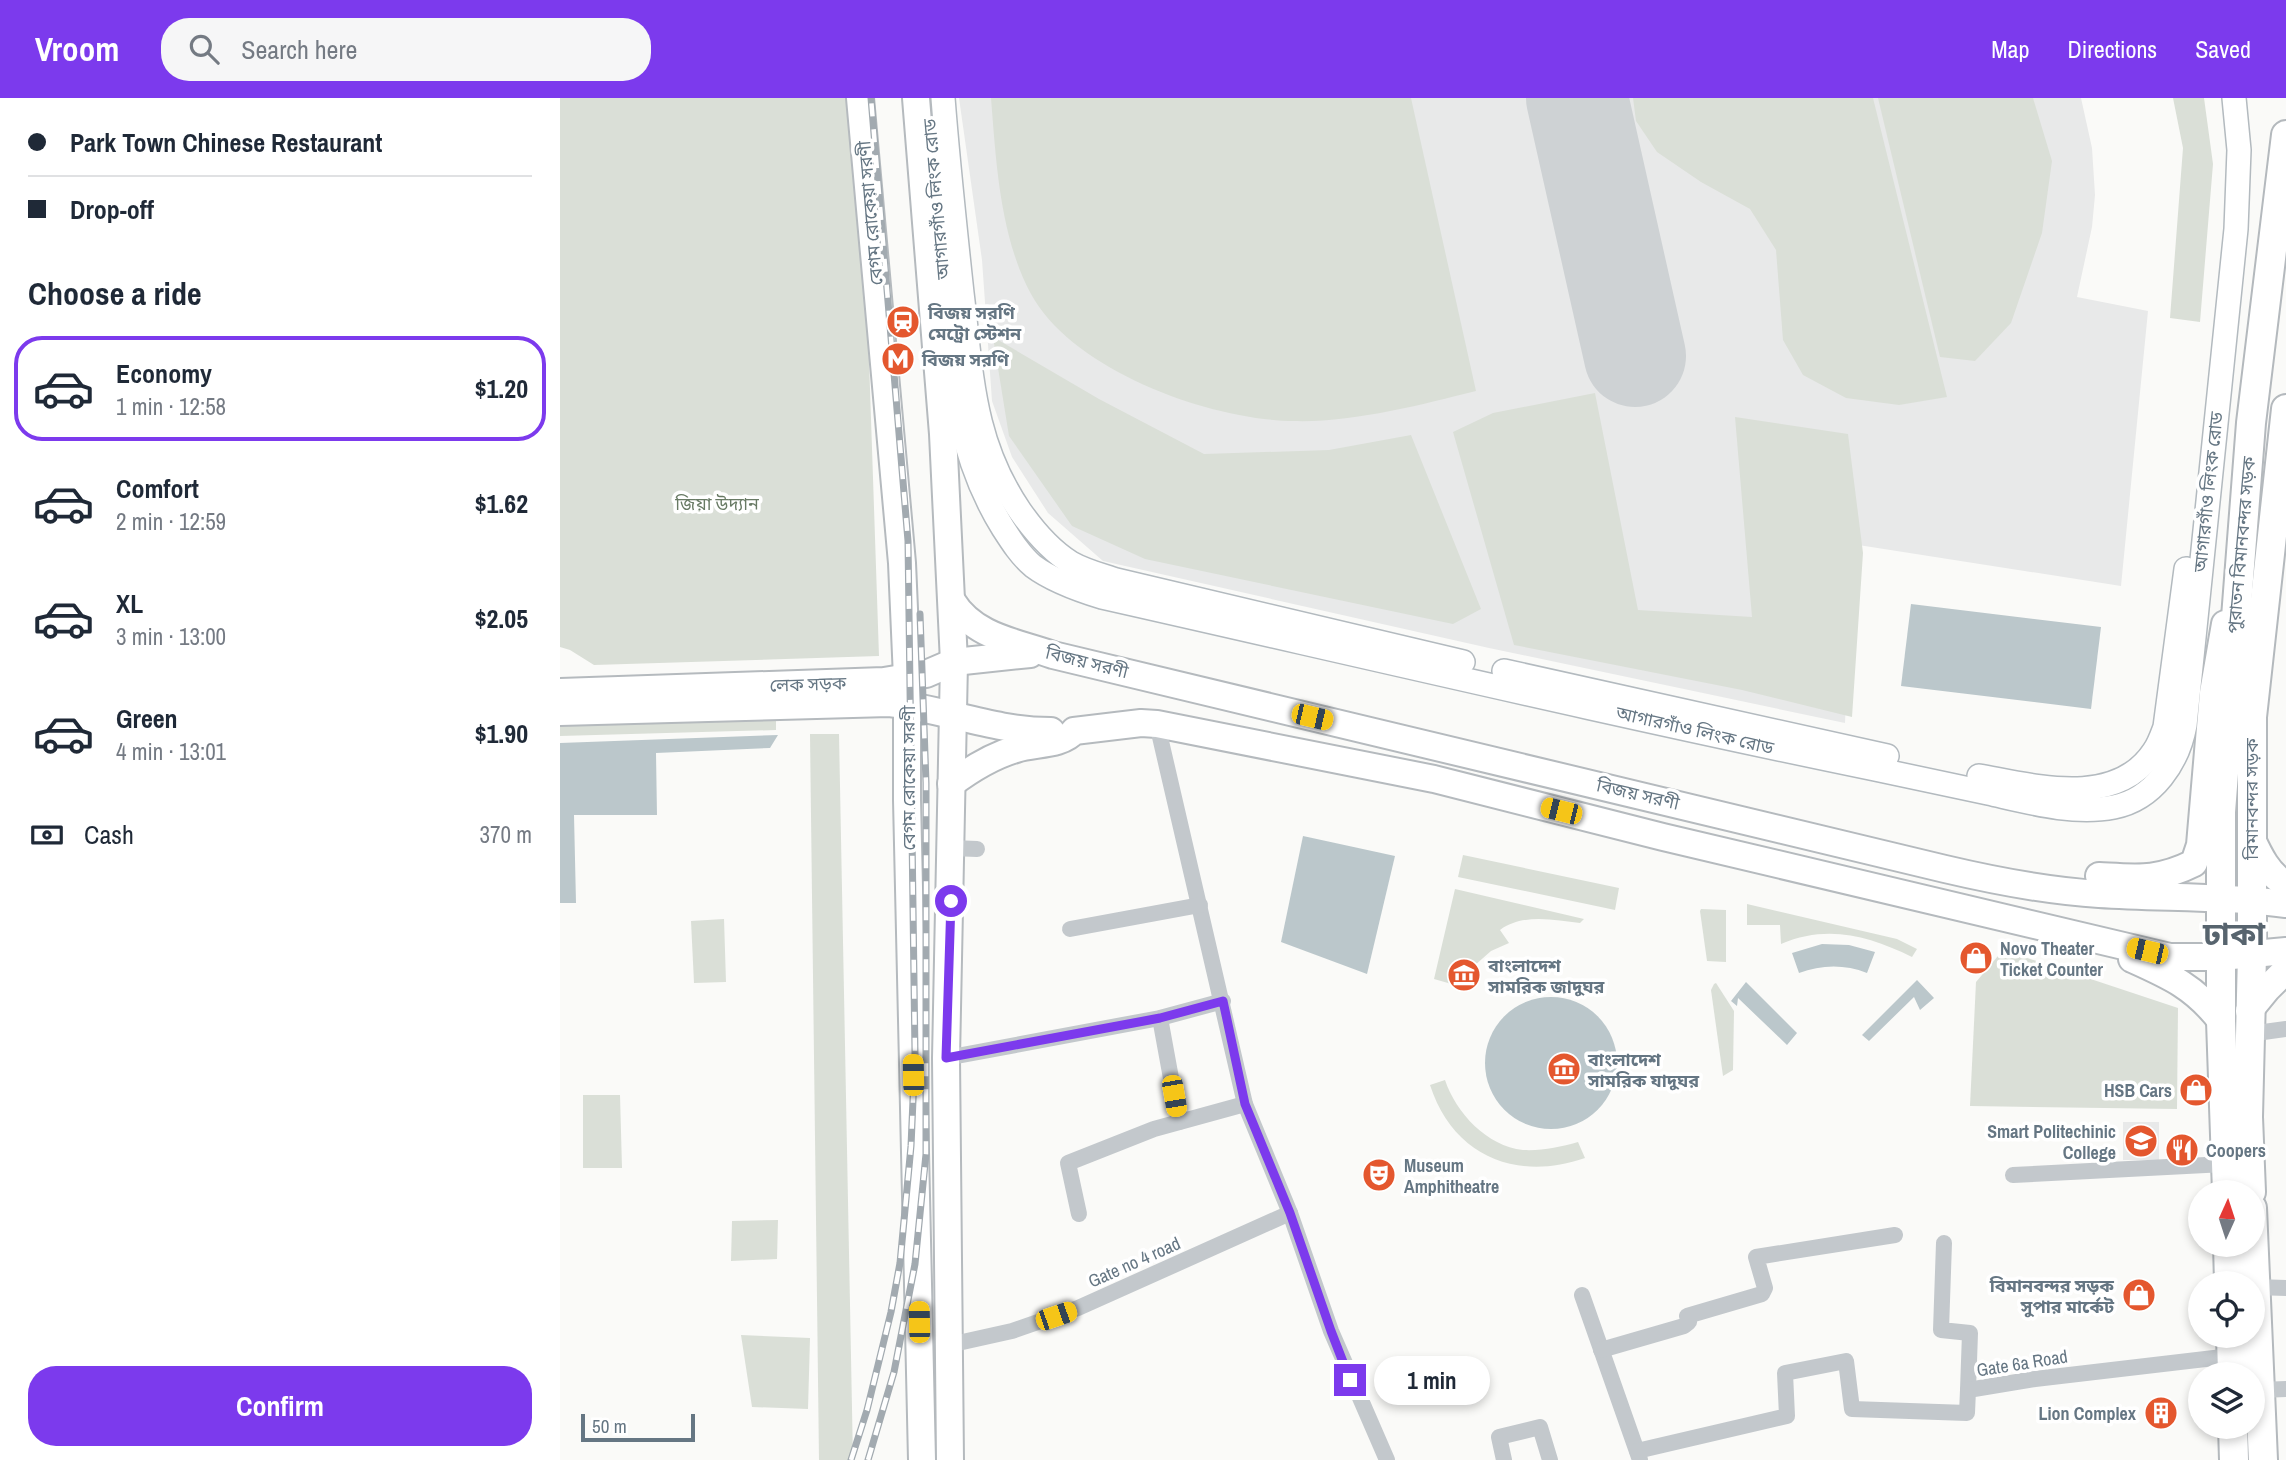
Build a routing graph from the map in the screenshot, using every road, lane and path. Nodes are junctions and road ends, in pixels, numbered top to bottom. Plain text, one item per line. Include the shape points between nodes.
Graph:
1 (860, 98) edge
2 (916, 98) edge
3 (927, 98) edge
4 (943, 98) edge
5 (2219, 98) edge
6 (2234, 98) edge
7 (2286, 135) edge
8 (2286, 409) edge
9 (1035, 533) junction
10 (1014, 544) junction
11 (2239, 564) junction
12 (952, 601) junction
13 (1053, 655) junction
14 (954, 662) junction
15 (907, 678) junction
16 (560, 692) edge
17 (907, 705) junction
18 (560, 712) edge
19 (952, 716) junction
20 (1157, 724) junction
21 (1074, 731) junction
22 (951, 784) junction
23 (2250, 836) junction
24 (1917, 861) junction
25 (2286, 886) edge
26 (2220, 899) junction
27 (2252, 900) junction
28 (2286, 904) edge
29 (1200, 905) junction
30 (1070, 929) dead end
31 (2080, 936) junction
32 (2286, 951) edge
33 (2252, 955) junction
34 (2221, 957) junction
35 (2286, 970) edge
36 (1223, 1001) junction
37 (1160, 1018) junction
38 (2221, 1021) junction
39 (2249, 1022) junction
40 (2286, 1029) edge
41 (946, 1058) junction
42 (1245, 1104) junction
43 (1179, 1122) junction
44 (2225, 1164) junction
45 (2012, 1175) dead end
46 (2226, 1180) edge
47 (2251, 1180) edge
48 (1290, 1213) junction
49 (1079, 1214) dead end
50 (1895, 1235) dead end
51 (1944, 1243) dead end
52 (2265, 1287) edge
53 (2286, 1288) edge
54 (1582, 1295) dead end
55 (949, 1345) junction
56 (2261, 1348) edge
57 (1601, 1350) junction
58 (2231, 1355) edge
59 (1968, 1390) junction
60 (2273, 1390) edge
61 (2233, 1439) edge
62 (1638, 1455) edge
63 (922, 1460) edge
64 (950, 1460) edge
65 (1387, 1460) edge
66 (1504, 1460) edge
67 (1550, 1460) edge
68 (2234, 1460) edge
69 (2263, 1460) edge

1 - 15 main road, বেগম রোকেয়া সরণী via 902,563
2 - 12 main road
3 - 10 main road, আগারগাঁও লিংক রোড via 953,387 983,489
4 - 9 main road, আগারগাঁও লিংক রোড via 975,399 994,469
5 - 9 main road, আগারগাঁও লিংক রোড via 2225,227 2165,727 2141,767 2115,784 2049,788 1972,775 1451,660 1116,580 1073,564
6 - 10 main road, আগারগাঁও লিংক রোড via 2239,150 2236,229 2185,725 2181,744 2166,771 2146,793 2128,803 2102,808 2032,803 1102,597 1042,572
7 - 11 highway, পুরাতন বিমানবন্দর সড়ক
8 - 23 highway, বিমানবন্দর সড়ক via 2252,716
9 - 10 main road
11 - 24 main road via 2213,693 2200,845 2194,863 2168,875 2146,878 2054,873 1946,856
11 - 26 highway, পুরাতন বিমানবন্দর সড়ক via 2221,812
12 - 13 main road, বিজয় সরণী via 973,625
12 - 14 main road
13 - 14 main road, লেক সড়ক
13 - 24 main road, বিজয় সরণী
14 - 15 main road, লেক সড়ক
14 - 19 main road
15 - 16 main road, লেক সড়ক
15 - 17 main road, বেগম রোকেয়া সরণী
17 - 18 main road
17 - 19 main road
17 - 63 main road, বেগম রোকেয়া সরণী
19 - 21 main road via 1005,729
19 - 22 main road
20 - 21 main road, বিজয় সরণী
20 - 29 street
20 - 31 main road, বিজয় সরণী via 1434,779
21 - 22 main road, বিজয় সরণী via 1067,738 1017,748 990,759
22 - 41 main road via 964,848
23 - 25 main road via 2264,864
23 - 27 highway, বিমানবন্দর সড়ক
24 - 26 main road, বিজয় সরণী via 2051,890
26 - 27 main road, বিজয় সরণী
26 - 34 highway, পুরাতন বিমানবন্দর সড়ক
27 - 28 main road, বিজয় সরণী
27 - 33 highway, বিমানবন্দর সড়ক
29 - 30 street
29 - 36 street
31 - 34 main road, বিজয় সরণী via 2170,957
31 - 38 main road via 2193,990
32 - 33 main road, বিজয় সরণী
33 - 34 main road, বিজয় সরণী
33 - 39 highway, বিমানবন্দর সড়ক
34 - 38 highway
35 - 39 main road via 2267,989
36 - 37 street
36 - 42 street
37 - 41 street
37 - 43 street
38 - 44 highway
39 - 40 street
39 - 47 highway, বিমানবন্দর সড়ক
41 - 55 main road
42 - 43 street
42 - 48 street
43 - 49 street via 1068,1163
44 - 45 street
44 - 46 highway
48 - 55 street, Gate no 4 road via 1078,1308 1012,1331
48 - 65 street via 1331,1331
50 - 57 street via 1756,1257 1765,1288 1762,1294 1687,1316 1685,1326
51 - 59 street via 1941,1330 1970,1333
52 - 53 street
54 - 57 street
55 - 64 main road
56 - 60 highway
57 - 62 street
58 - 59 street, Gate 6a Road
59 - 62 street, Gate 6a Road via 1967,1413 1852,1409 1846,1361 1785,1373 1787,1416
60 - 69 highway
61 - 68 highway
66 - 67 street via 1499,1437 1540,1427

